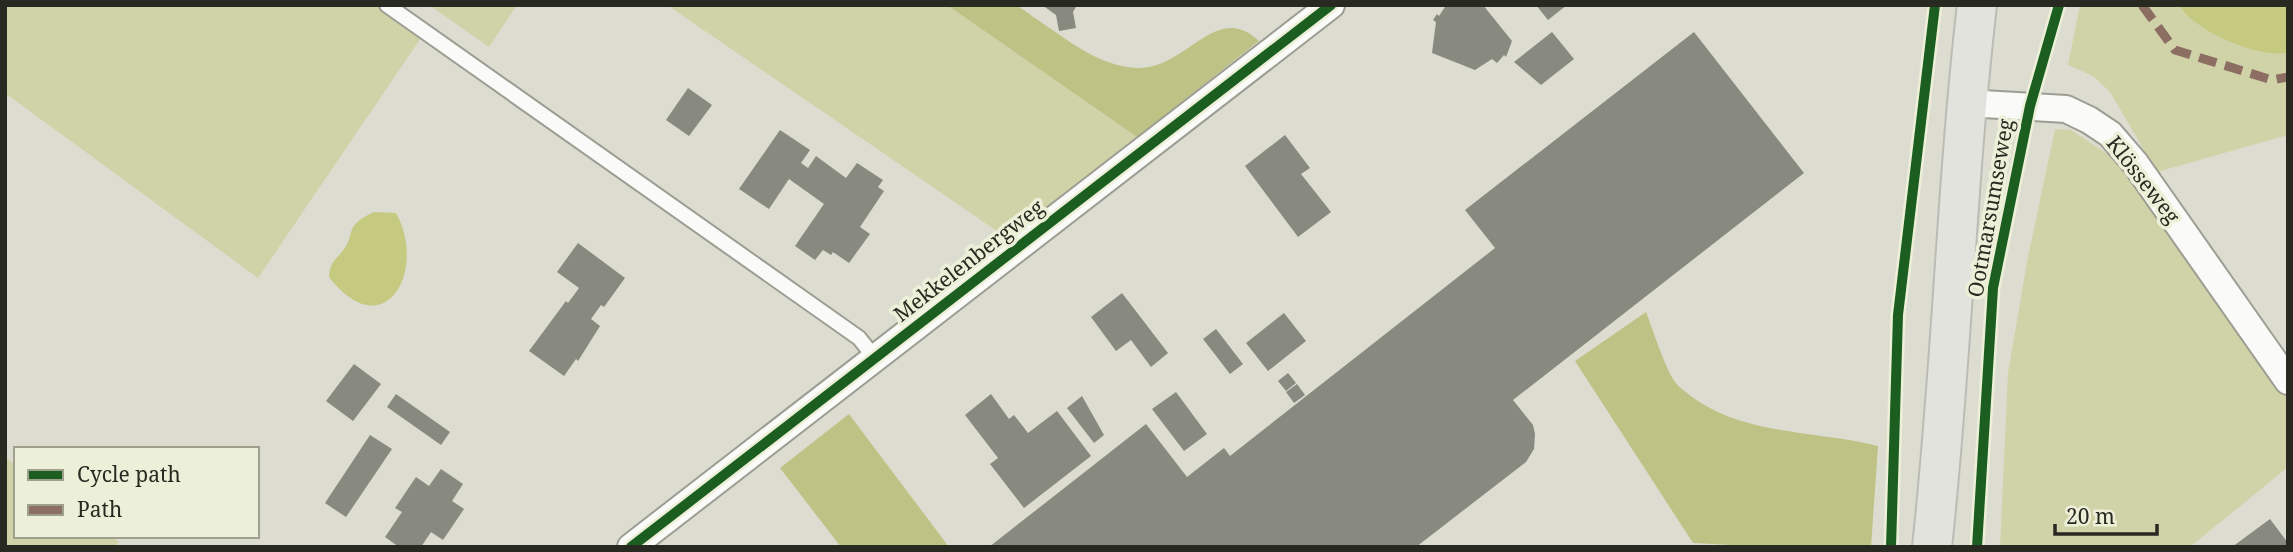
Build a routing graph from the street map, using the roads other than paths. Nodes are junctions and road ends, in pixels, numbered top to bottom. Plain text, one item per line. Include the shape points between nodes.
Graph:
1 (387, 5) edge
2 (1331, 5) edge
3 (1977, 5) edge
4 (1966, 103) junction
5 (875, 358) junction
6 (2288, 381) edge
7 (631, 547) edge
8 (1932, 547) edge

1 - 5 lane via 859,338
2 - 5 street, Mekkelenbergweg
3 - 4 main road, Ootmarsumseweg
4 - 6 street, Klösseweg via 2066,109 2110,134
4 - 8 main road, Ootmarsumseweg
5 - 7 street, Mekkelenbergweg

